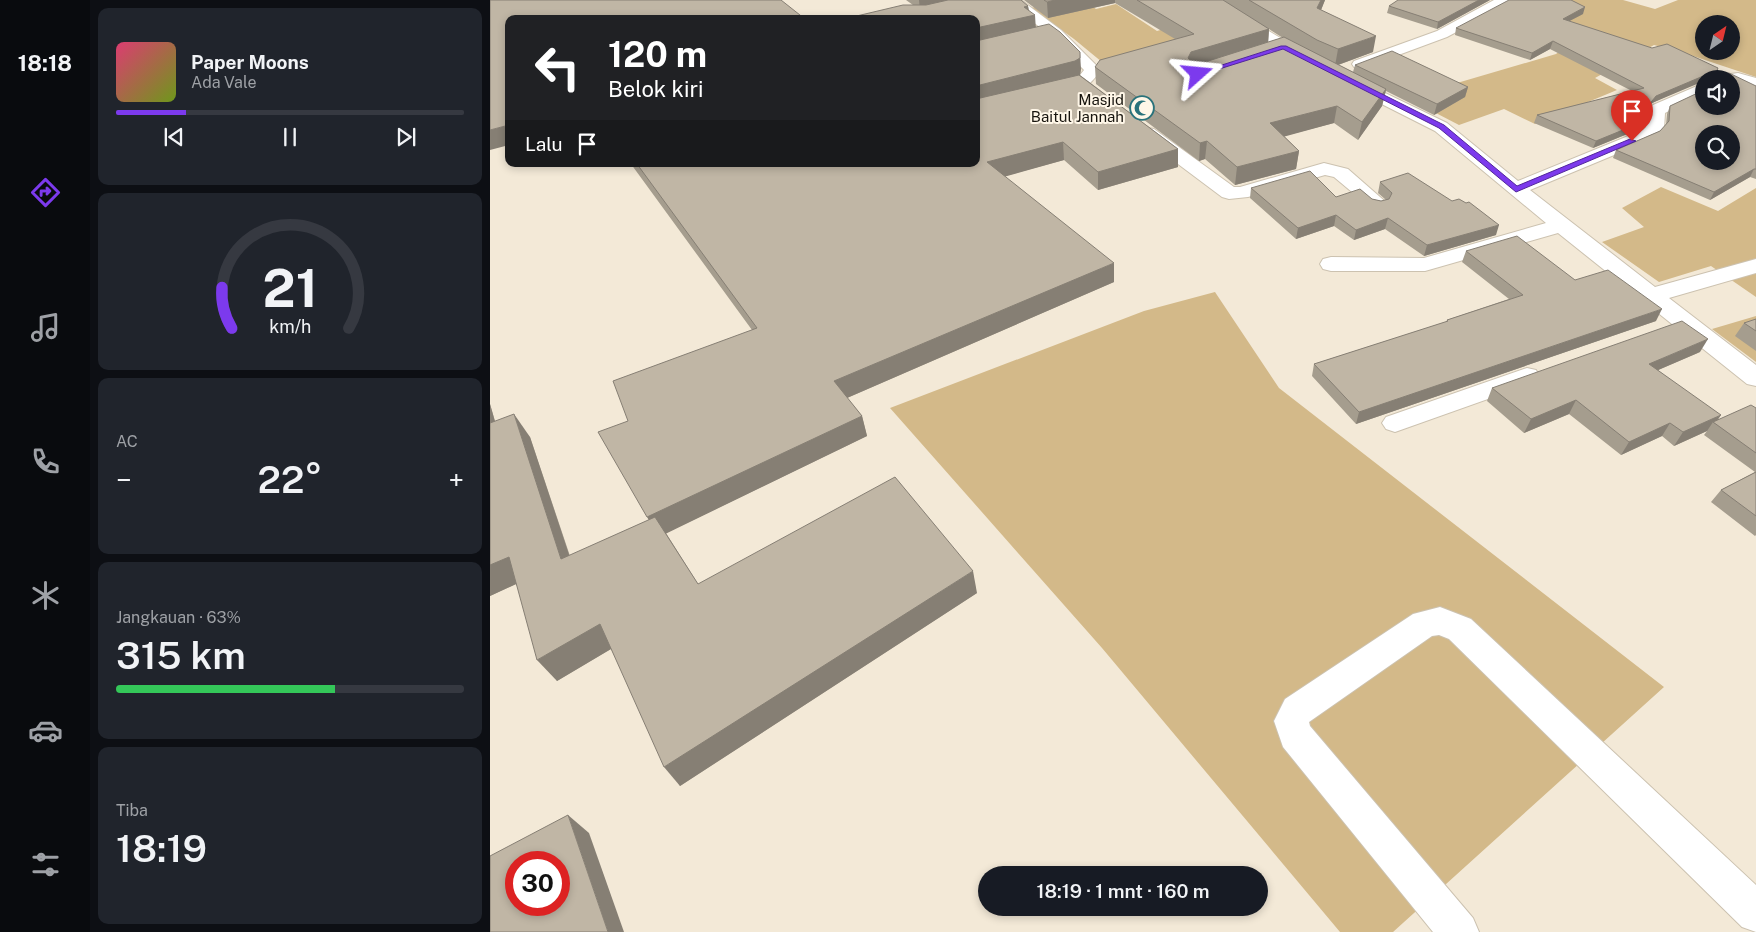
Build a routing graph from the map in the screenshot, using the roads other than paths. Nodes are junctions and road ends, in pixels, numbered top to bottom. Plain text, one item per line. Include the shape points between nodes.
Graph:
1 (1012, 0) edge
2 (1207, 0) edge
3 (1505, 0) edge
4 (1056, 33) junction
5 (1038, 37) edge
6 (1334, 71) junction
7 (1740, 79) edge
8 (1756, 83) edge
9 (1695, 92) edge
10 (1039, 95) edge
11 (1131, 120) edge
12 (1516, 189) junction
13 (1378, 204) edge
14 (1562, 225) junction
15 (1331, 264) dead end
16 (1756, 266) edge
17 (1650, 296) junction
18 (1684, 321) junction
19 (1656, 331) edge
20 (1544, 370) edge
21 (1756, 378) edge
22 (1395, 423) dead end
23 (1756, 913) edge
24 (1459, 932) edge

1 - 4 street
2 - 6 street via 1274,50
3 - 6 street via 1442,34
4 - 5 street
4 - 10 street via 1092,69 1089,88
6 - 12 street via 1441,126
7 - 8 street
9 - 12 street via 1659,110 1655,115 1655,129 1649,134
11 - 13 street via 1229,193 1241,193 1324,169 1341,173
12 - 14 street
14 - 15 street via 1425,264
14 - 17 street
16 - 17 street
17 - 18 street
18 - 19 street
18 - 21 street
20 - 22 street
23 - 24 street via 1460,630 1440,621 1424,624 1297,710 1291,722 1295,735

